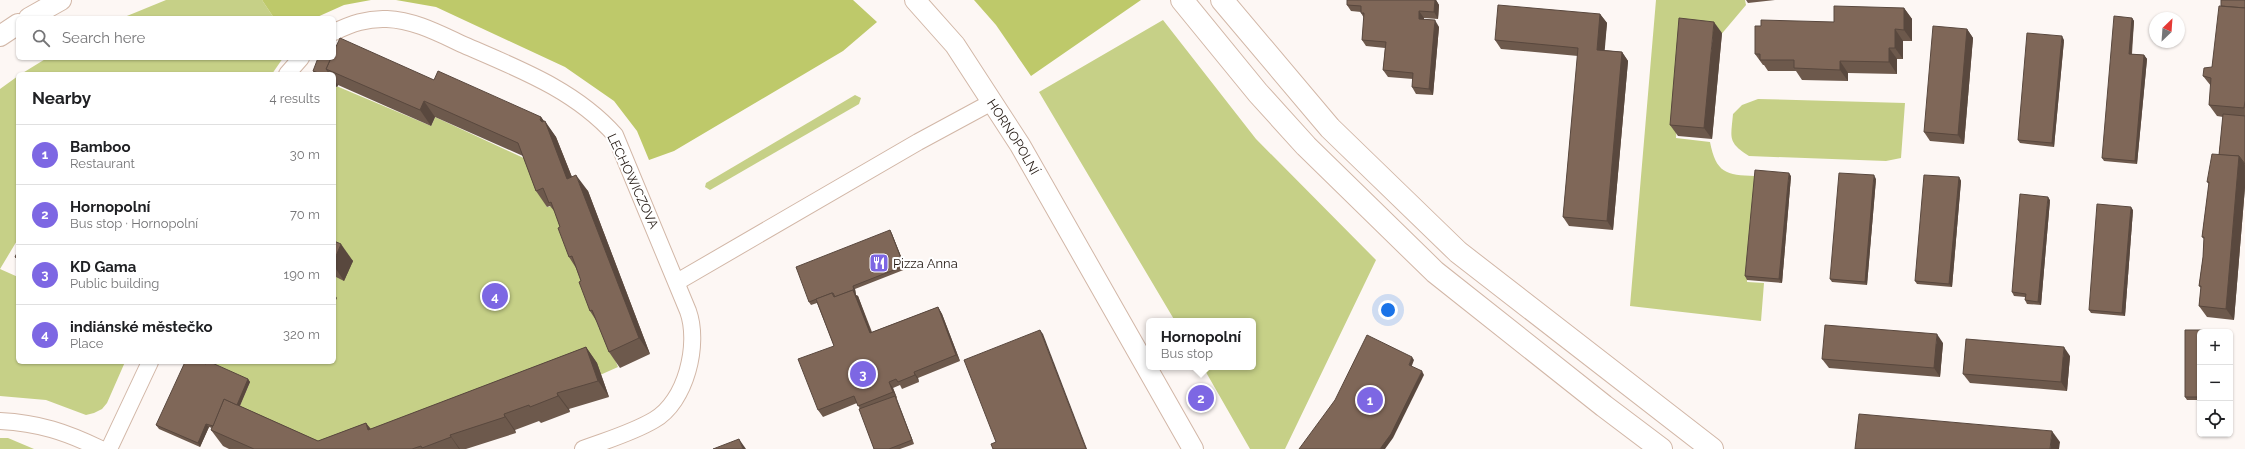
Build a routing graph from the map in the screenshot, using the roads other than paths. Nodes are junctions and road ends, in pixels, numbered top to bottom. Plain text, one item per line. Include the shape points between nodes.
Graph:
1 (61, 0) edge
2 (915, 0) edge
3 (1182, 0) edge
4 (1222, 0) edge
5 (33, 16) edge
6 (16, 25) edge
7 (336, 31) edge
8 (0, 36) edge
9 (299, 60) edge
10 (289, 72) edge
11 (992, 102) junction
12 (677, 282) junction
13 (149, 364) edge
14 (1146, 366) edge
15 (1148, 370) edge
16 (0, 421) edge
17 (622, 442) edge
18 (101, 449) edge
19 (109, 449) edge
20 (583, 449) edge
21 (1193, 449) edge
22 (1661, 449) edge
23 (1712, 449) edge

1 - 5 street
2 - 11 street, HORNOPOLNÍ via 955,45
3 - 22 highway via 1258,93 1306,146 1435,272
4 - 23 highway via 1330,128 1458,252
6 - 8 street
7 - 12 street, LECHOWICZOVA via 357,22 387,19 415,24 541,79 600,118 615,135
9 - 10 street
11 - 12 street
11 - 14 street, HORNOPOLNÍ via 1020,145
12 - 17 street, LECHOWICZOVA via 690,317 693,334 692,353 686,376 679,393 660,415
13 - 19 street
15 - 21 street, HORNOPOLNÍ
16 - 18 street via 50,427
17 - 20 street, LECHOWICZOVA

